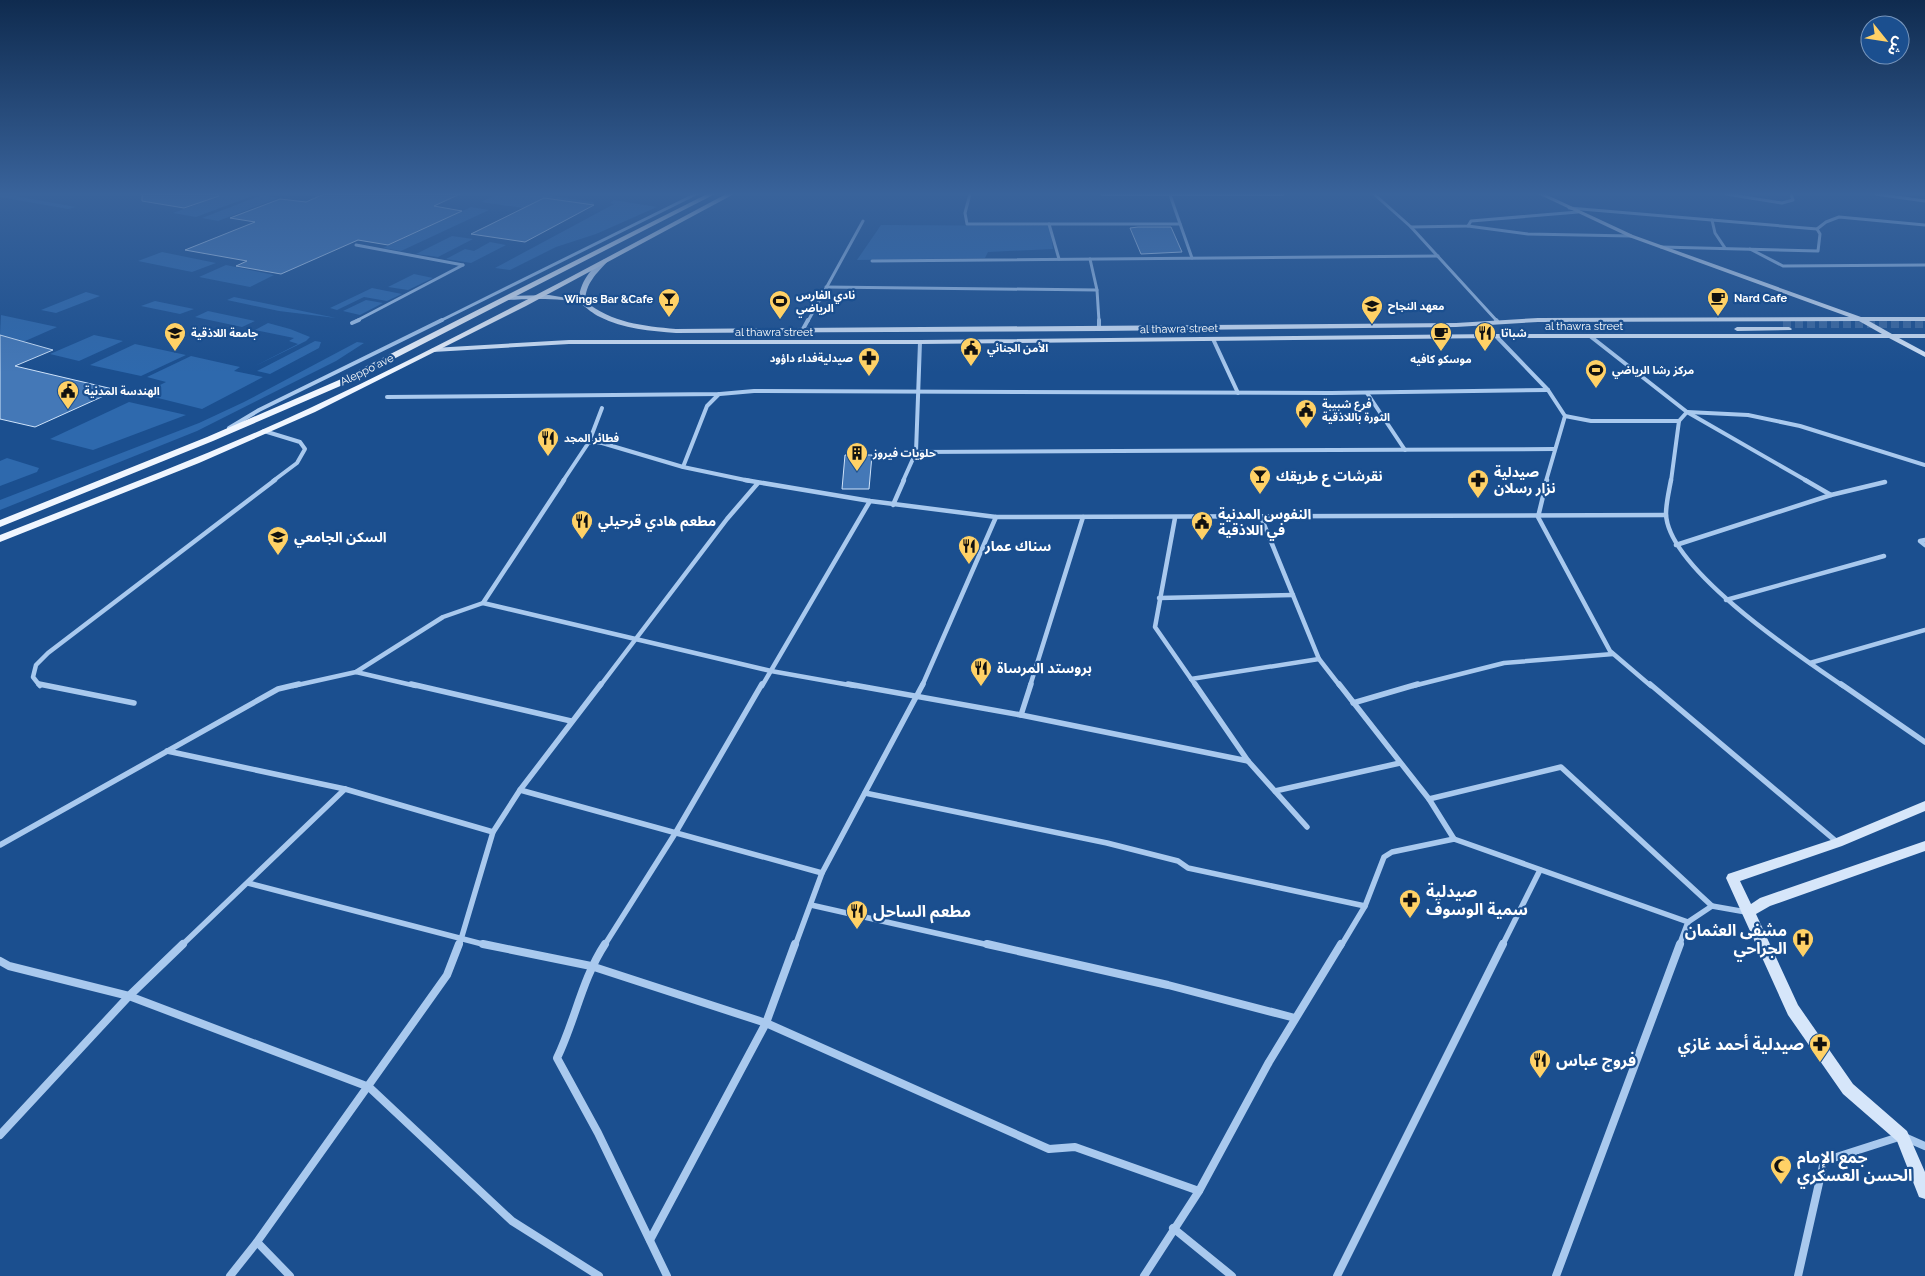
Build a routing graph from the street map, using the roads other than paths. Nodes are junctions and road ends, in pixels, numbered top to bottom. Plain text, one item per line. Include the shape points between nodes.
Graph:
1 (402, 254) edge
2 (576, 254) edge
3 (595, 254) edge
4 (619, 254) edge
5 (845, 254) edge
6 (1057, 254) edge
7 (1190, 254) edge
8 (1436, 254) edge
9 (1679, 254) edge
10 (1759, 254) edge
11 (1438, 256) junction
12 (1192, 258) junction
13 (1058, 259) junction
14 (1090, 259) junction
15 (605, 261) junction
16 (872, 261) dead end
17 (1925, 265) edge
18 (826, 287) junction
19 (1097, 290) junction
20 (536, 297) junction
21 (507, 298) junction
22 (582, 302) junction
23 (1925, 318) edge
24 (1812, 319) junction
25 (1860, 319) junction
26 (1888, 319) junction
27 (1497, 321) junction
28 (352, 323) dead end
29 (1100, 329) junction
30 (768, 331) junction
31 (802, 331) junction
32 (1890, 335) junction
33 (1496, 336) junction
34 (1509, 336) junction
35 (1590, 336) junction
36 (1835, 336) junction
37 (1921, 336) edge
38 (1213, 339) junction
39 (766, 342) junction
40 (920, 342) junction
41 (1925, 348) edge
42 (433, 350) junction
43 (1925, 355) edge
44 (1548, 390) junction
45 (920, 393) junction
46 (1238, 393) junction
47 (1366, 393) junction
48 (720, 394) junction
49 (387, 397) dead end
50 (602, 408) dead end
51 (1687, 412) junction
52 (1566, 416) junction
53 (1679, 421) junction
54 (264, 431) junction
55 (210, 439) junction
56 (589, 442) junction
57 (1554, 449) junction
58 (1405, 450) junction
59 (916, 452) junction
60 (1925, 465) edge
61 (684, 467) junction
62 (1885, 482) dead end
63 (758, 483) junction
64 (1831, 496) junction
65 (870, 501) junction
66 (893, 505) junction
67 (1666, 515) junction
68 (996, 517) junction
69 (1083, 517) junction
70 (1261, 517) junction
71 (1538, 517) junction
72 (1175, 518) junction
73 (0, 524) edge
74 (0, 539) edge
75 (1925, 540) edge
76 (1676, 545) junction
77 (1925, 545) edge
78 (1884, 556) dead end
79 (1293, 595) junction
80 (1159, 598) junction
81 (1726, 600) junction
82 (484, 603) junction
83 (1925, 630) edge
84 (637, 638) junction
85 (1614, 654) junction
86 (1319, 659) junction
87 (1810, 663) junction
88 (771, 671) junction
89 (356, 672) junction
90 (1191, 679) junction
91 (918, 696) junction
92 (1353, 702) junction
93 (134, 703) dead end
94 (1021, 715) junction
95 (571, 721) junction
96 (1925, 742) edge
97 (167, 751) junction
98 (1248, 761) junction
99 (1400, 762) junction
100 (345, 789) junction
101 (520, 790) junction
102 (1275, 791) junction
103 (865, 793) junction
104 (1429, 799) junction
105 (1925, 806) edge
106 (1307, 827) dead end
107 (493, 832) junction
108 (676, 832) junction
109 (1454, 839) junction
110 (1838, 843) junction
111 (0, 845) edge
112 (1925, 846) edge
113 (1540, 870) junction
114 (822, 873) junction
115 (248, 883) junction
116 (811, 905) junction
117 (1365, 906) junction
118 (1712, 906) junction
119 (1748, 912) junction
120 (1688, 922) junction
121 (461, 940) junction
122 (0, 961) edge
123 (591, 966) junction
124 (128, 996) junction
125 (1295, 1018) junction
126 (766, 1023) junction
127 (369, 1087) junction
128 (0, 1135) edge
129 (1902, 1136) junction
130 (1925, 1146) edge
131 (1199, 1191) junction
132 (1925, 1191) edge
133 (1173, 1228) junction
134 (650, 1240) junction
135 (258, 1242) junction
136 (230, 1276) edge
137 (290, 1276) edge
138 (599, 1276) edge
139 (667, 1276) edge
140 (1144, 1276) edge
141 (1232, 1276) edge
142 (1337, 1276) edge
143 (1556, 1276) edge
144 (1798, 1276) edge

1 - 28 street via 463,265
2 - 55 street via 259,410
3 - 21 main road, Aleppo ave
4 - 15 main road, Aleppo ave
5 - 18 street
6 - 13 street
7 - 12 street
8 - 11 street
9 - 25 main road
10 - 17 street via 1783,266
11 - 12 street
11 - 27 street
12 - 14 street
13 - 14 street
13 - 16 street
14 - 19 street
15 - 20 main road, Aleppo ave
15 - 22 main road via 588,278
18 - 19 street
18 - 31 street
19 - 29 street
20 - 21 main road, al thawra street
20 - 22 main road, al thawra street
20 - 42 main road, Aleppo ave
21 - 55 main road, Aleppo ave via 342,382
22 - 30 main road, al thawra street via 598,314 640,327 676,331
23 - 26 main road, al thawra street
24 - 25 main road, al thawra street
24 - 27 main road, al thawra street
24 - 36 main road via 1837,327 1840,333
25 - 26 main road, al thawra street
25 - 32 main road
26 - 37 main road via 1889,326
27 - 29 main road, al thawra street via 1456,325
27 - 34 main road via 1525,325 1786,326 1537,330
29 - 31 main road, al thawra street
30 - 31 main road, al thawra street
30 - 39 main road via 762,336
32 - 36 main road, al thawra street
32 - 37 main road, al thawra street
32 - 41 main road
32 - 43 main road
33 - 34 main road, al thawra street
33 - 38 main road, al thawra street
33 - 44 street
34 - 35 main road, al thawra street
35 - 36 main road, al thawra street
35 - 51 street
38 - 40 main road, al thawra street
38 - 46 street
39 - 40 main road, al thawra street
39 - 42 main road, al thawra street via 569,342
40 - 45 street
42 - 54 main road, Aleppo ave
44 - 47 street
44 - 52 street
45 - 46 street
45 - 48 street via 754,391
45 - 59 street
46 - 47 street
47 - 58 street
48 - 49 street
48 - 61 street via 707,406
50 - 56 street
51 - 53 street
51 - 60 street via 1748,415 1800,426
51 - 64 street
52 - 53 street via 1592,421
52 - 57 street
53 - 67 street
54 - 74 main road, Aleppo ave
54 - 93 street via 300,442 304,453 296,463 48,652 33,672 40,686
55 - 73 main road, Aleppo ave
56 - 61 street
56 - 82 street
57 - 58 street
57 - 71 street
58 - 59 street
59 - 66 street
61 - 63 street
62 - 64 street
63 - 65 street
63 - 84 street
64 - 76 street
65 - 66 street
65 - 88 street
66 - 68 street
67 - 71 street
67 - 76 street
68 - 69 street
68 - 91 street
69 - 72 street
69 - 94 street
70 - 71 street
70 - 72 street
70 - 79 street
71 - 85 street
72 - 80 street
75 - 77 street via 1920,541
76 - 81 street
78 - 81 street
79 - 80 street
79 - 86 street
80 - 90 street via 1155,627
81 - 87 street
82 - 84 street
82 - 89 street via 443,617
83 - 87 street
84 - 88 street
84 - 95 street
85 - 92 street via 1504,663
85 - 110 street
86 - 90 street
86 - 92 street
87 - 96 street
88 - 91 street
88 - 108 street
89 - 95 street
89 - 97 street via 278,689
90 - 98 street
91 - 94 street
91 - 103 street
92 - 99 street
94 - 98 street
95 - 101 street
97 - 100 street
97 - 111 street
98 - 102 street
99 - 102 street
99 - 104 street
100 - 107 street
100 - 115 street
101 - 107 street
101 - 108 street
102 - 106 street
103 - 114 street
103 - 117 street via 1106,843 1178,861 1188,868
104 - 109 street
104 - 118 street via 1561,767
105 - 110 main road
107 - 121 street
108 - 114 street
108 - 123 street
109 - 113 street
109 - 117 street via 1392,852 1384,857
110 - 119 main road via 1732,878
112 - 119 main road via 1765,902
113 - 120 street
113 - 142 street
114 - 116 street
115 - 121 street
115 - 124 street
116 - 125 street via 1168,985
116 - 126 street
117 - 125 street
118 - 119 street
118 - 120 street
119 - 129 main road via 1793,1010 1848,1088
120 - 143 street
121 - 123 street
121 - 127 street via 448,975
122 - 124 street
123 - 126 street
123 - 134 street via 569,1033 557,1058
124 - 127 street
124 - 128 street
125 - 131 street
126 - 131 street via 1049,1149 1075,1148
126 - 134 street
127 - 135 street
127 - 138 street via 512,1221
129 - 130 street
129 - 132 main road
129 - 144 street via 1824,1161
131 - 133 street
133 - 140 street
133 - 141 street
134 - 139 street
135 - 136 street
135 - 137 street

